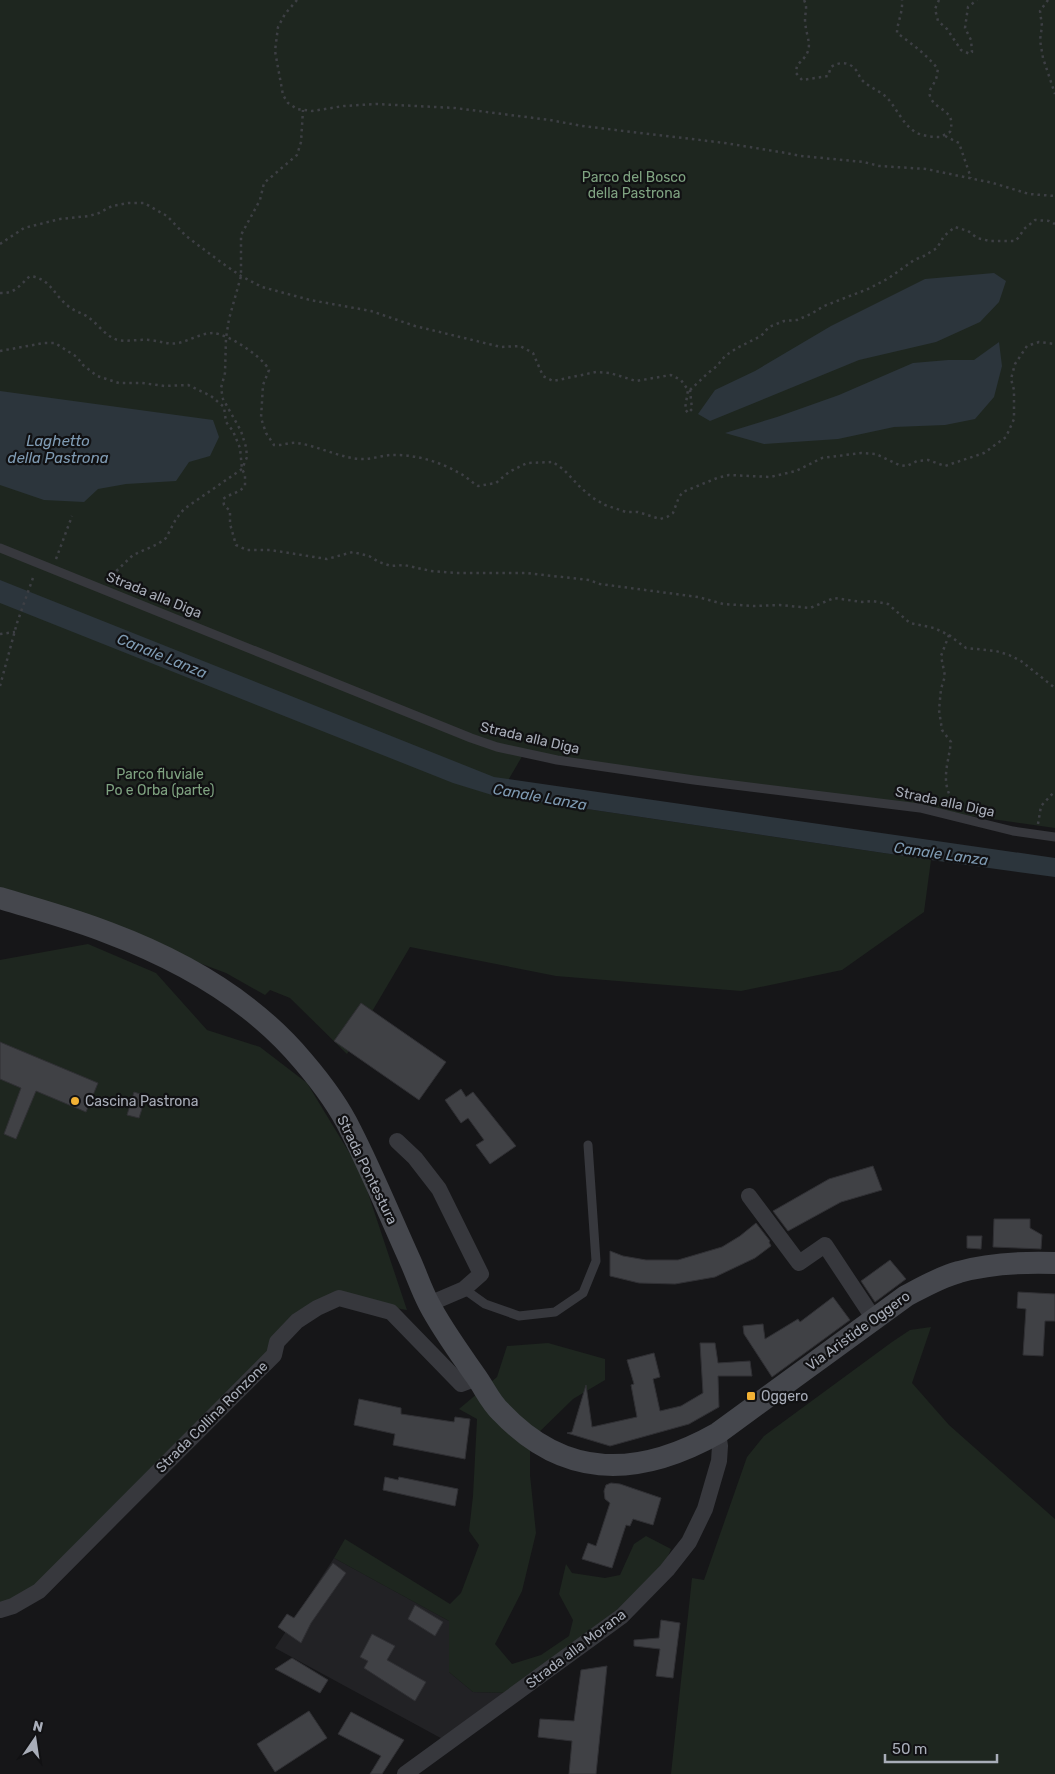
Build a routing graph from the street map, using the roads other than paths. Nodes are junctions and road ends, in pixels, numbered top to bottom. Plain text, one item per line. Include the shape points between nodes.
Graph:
1 (0, 548) edge
2 (1055, 837) edge
3 (0, 898) edge
4 (397, 1142) dead end
5 (588, 1145) dead end
6 (748, 1196) dead end
7 (1055, 1263) edge
8 (464, 1288) junction
9 (429, 1304) junction
10 (874, 1319) junction
11 (477, 1378) junction
12 (718, 1433) junction
13 (0, 1610) edge
14 (405, 1774) edge

1 - 2 lane, Strada alla Diga via 497,747 587,765 920,808 1013,831
3 - 9 main road, Strada Pontestura via 108,932 154,951 257,1015 302,1060 350,1129
4 - 8 street via 415,1158 439,1189 481,1274
5 - 8 lane via 596,1261 583,1293 555,1312 519,1316 486,1304
6 - 10 street via 799,1263 825,1246
7 - 10 main road, Via Aristide Oggero via 1025,1262 959,1272 929,1283
8 - 9 street
9 - 11 main road, Strada Pontestura
10 - 12 main road, Via Aristide Oggero
11 - 12 main road, Via Aristide Oggero via 499,1411 525,1434 559,1455 578,1461 596,1465 634,1464 693,1447
11 - 13 street, Strada Collina Ronzone via 461,1384 391,1312 339,1298 317,1308 297,1321 277,1342 274,1355 39,1591
12 - 14 street, Strada alla Morana via 719,1461 704,1509 689,1542 667,1570 622,1616

